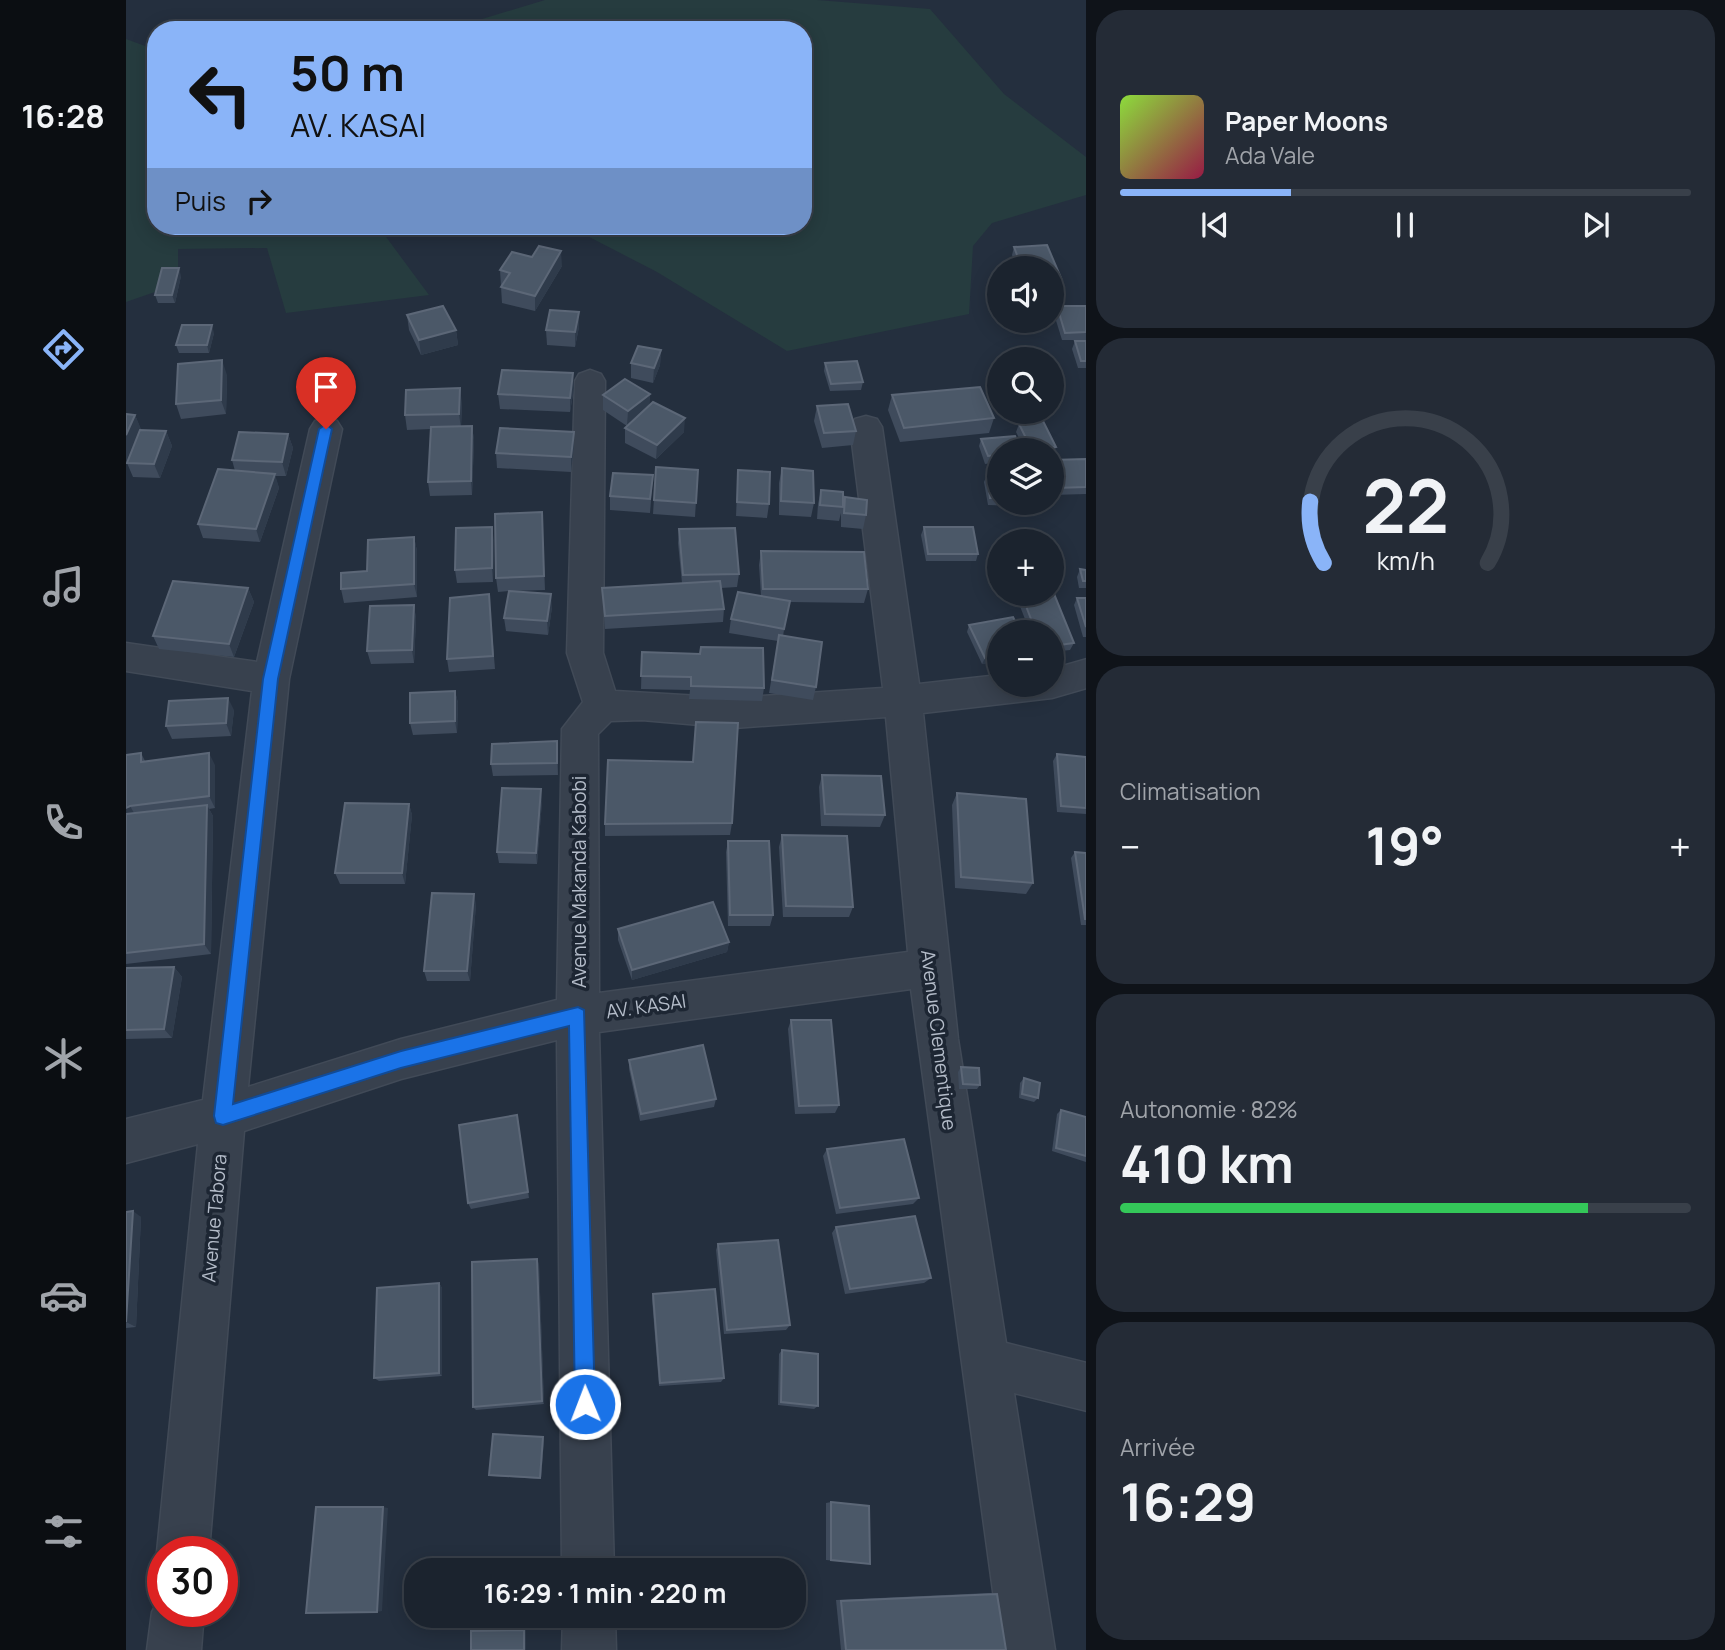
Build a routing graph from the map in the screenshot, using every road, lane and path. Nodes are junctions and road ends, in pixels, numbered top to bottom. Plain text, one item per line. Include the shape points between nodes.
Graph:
1 (590, 381) dead end
2 (866, 427) dead end
3 (326, 429) dead end
4 (126, 657) edge
5 (1086, 673) edge
6 (271, 679) junction
7 (1064, 679) edge
8 (987, 691) edge
9 (903, 701) junction
10 (602, 706) junction
11 (929, 968) junction
12 (578, 1015) junction
13 (223, 1116) junction
14 (126, 1141) edge
15 (984, 1362) junction
16 (1086, 1387) edge
17 (184, 1536) edge
18 (588, 1558) edge
19 (176, 1627) edge
20 (589, 1628) edge
21 (174, 1650) edge
22 (589, 1650) edge
23 (1028, 1650) edge

1 - 10 street via 586,653
2 - 9 street, Avenue Clementique
3 - 6 street, Avenue Tabora
4 - 6 street
5 - 7 street
6 - 13 street, Avenue Tabora
8 - 9 street
9 - 10 street via 734,713
9 - 11 street, Avenue Clementique
10 - 12 street, Avenue Makanda Kabobi via 580,729
11 - 12 street, AV. KASAI
11 - 15 street, Avenue Clementique
12 - 13 street, AV. KASAI via 401,1059
12 - 18 street, Avenue Makanda Kabobi
13 - 14 street, AV. KASAI
13 - 17 street, Avenue Tabora
15 - 16 street
15 - 23 street, Avenue Clementique
19 - 21 street
20 - 22 street

